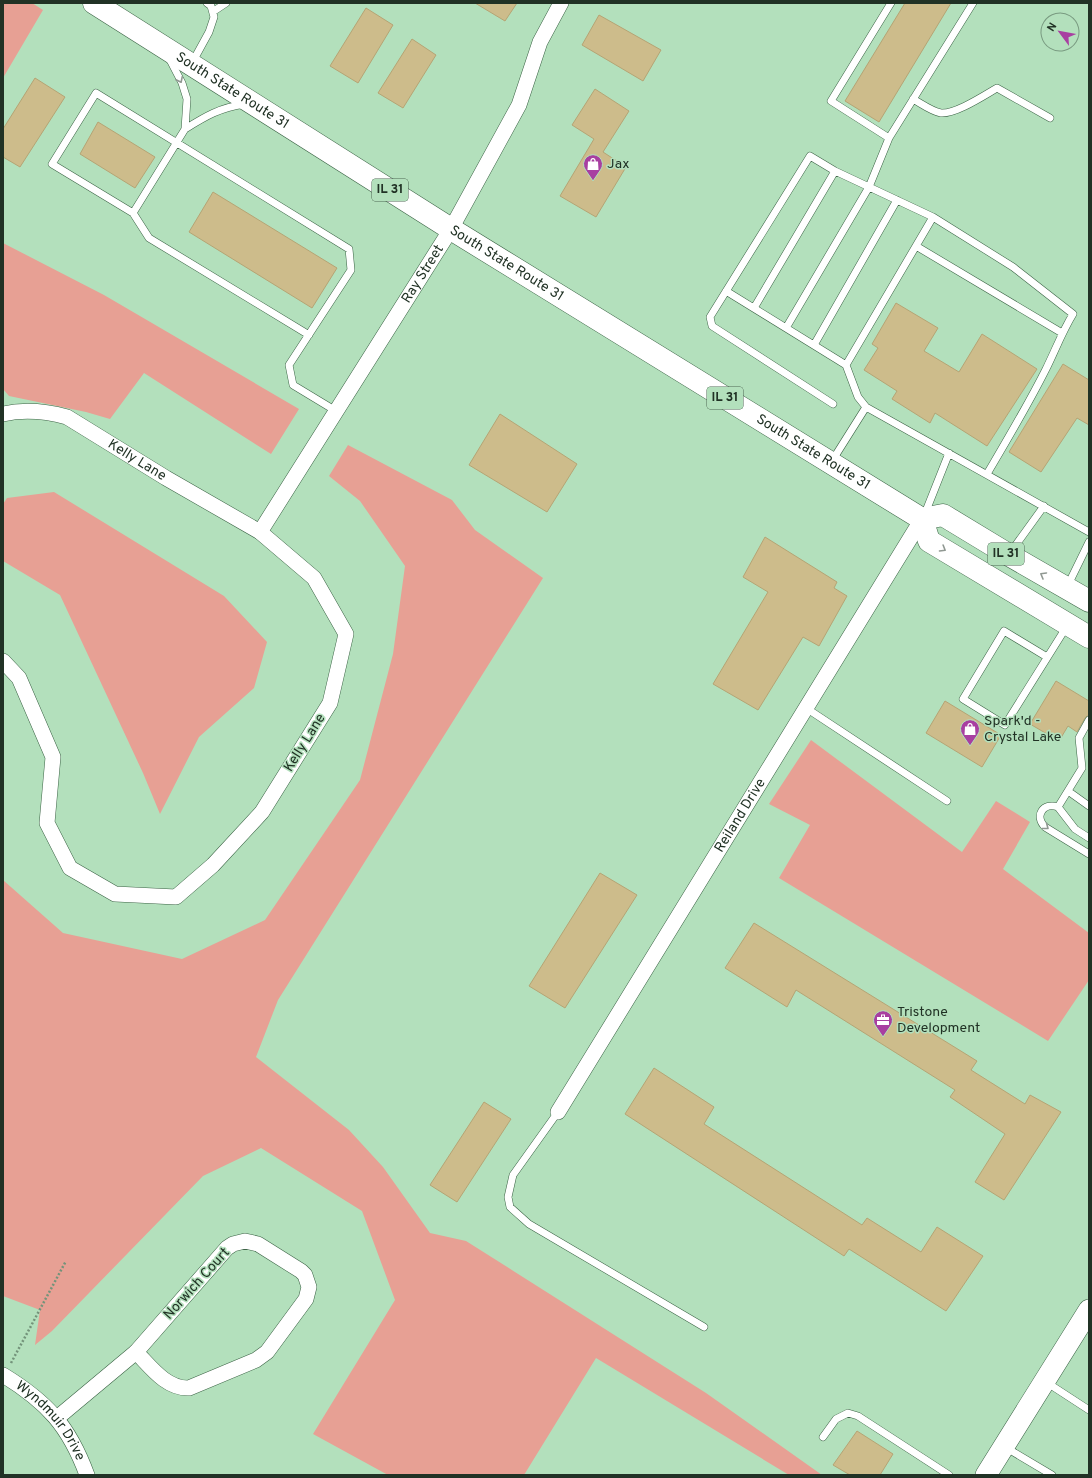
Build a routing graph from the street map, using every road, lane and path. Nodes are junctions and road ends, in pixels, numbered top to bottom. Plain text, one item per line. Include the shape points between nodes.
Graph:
1 (94, 3) edge
2 (207, 3) edge
3 (226, 3) edge
4 (561, 3) edge
5 (891, 3) edge
6 (973, 3) edge
7 (214, 11) junction
8 (162, 45) junction
9 (191, 64) junction
10 (913, 99) junction
11 (253, 103) junction
12 (1050, 118) dead end
13 (185, 129) junction
14 (889, 138) junction
15 (176, 142) junction
16 (835, 171) junction
17 (869, 187) junction
18 (897, 200) junction
19 (133, 213) junction
20 (933, 217) junction
21 (451, 229) junction
22 (916, 246) junction
23 (726, 291) junction
24 (754, 308) junction
25 (786, 328) junction
26 (1062, 333) junction
27 (309, 335) junction
28 (814, 345) junction
29 (846, 365) junction
30 (833, 404) dead end
31 (866, 408) junction
32 (336, 411) junction
33 (3, 414) edge
34 (949, 453) junction
35 (831, 463) junction
36 (987, 474) junction
37 (1044, 506) junction
38 (922, 519) junction
39 (260, 532) junction
40 (1089, 532) edge
41 (1089, 542) edge
42 (1009, 555) junction
43 (1066, 588) junction
44 (1089, 602) edge
45 (1068, 624) junction
46 (1089, 637) edge
47 (1047, 656) junction
48 (3, 661) edge
49 (806, 708) junction
50 (1089, 720) edge
51 (1068, 790) junction
52 (947, 801) dead end
53 (1089, 806) edge
54 (1058, 807) junction
55 (1089, 838) edge
56 (1089, 854) edge
57 (558, 1112) joint
58 (66, 1261) dead end
59 (1089, 1310) edge
60 (704, 1327) dead end
61 (136, 1352) junction
62 (3, 1376) edge
63 (1044, 1381) junction
64 (1089, 1410) edge
65 (57, 1418) junction
66 (822, 1437) dead end
67 (1003, 1446) junction
68 (87, 1475) edge
69 (949, 1475) edge
70 (986, 1475) edge
71 (1052, 1475) edge

1 - 8 main road, South State Route 31 / IL 31
2 - 7 lane
3 - 7 lane
4 - 21 street, Ray Street via 540,42 519,105
5 - 14 lane via 831,101
6 - 10 lane
7 - 9 lane via 209,32
8 - 9 main road, South State Route 31 / IL 31
8 -> 13 lane via 182,83 187,99
9 - 11 main road, South State Route 31 / IL 31
10 - 12 lane via 931,110 942,113 955,110 997,88
10 - 14 lane
11 - 13 lane via 228,107
11 - 21 main road, South State Route 31 / IL 31
13 - 15 lane
14 - 17 lane
15 - 19 lane
15 - 19 lane via 96,93 52,164
15 - 27 lane via 349,249 351,270
16 - 17 lane
16 - 23 lane via 810,156
16 - 24 lane
17 - 18 lane
17 - 25 lane
18 - 20 lane
18 - 28 lane
19 - 27 lane via 149,238
20 - 22 lane
20 - 26 lane via 1013,267 1073,314
21 - 32 street, Ray Street
21 - 35 main road, South State Route 31 / IL 31
22 - 26 lane
22 - 29 lane
23 - 24 lane
23 - 30 lane via 710,317 712,326
24 - 25 lane
25 - 28 lane
26 - 36 lane via 1047,367
27 - 32 lane via 290,365 293,385
28 - 29 lane
29 - 31 lane via 858,397
31 - 34 lane
31 - 35 lane
32 - 39 street, Ray Street
33 - 39 street, Kelly Lane via 33,410 67,417
34 - 36 lane
34 - 38 lane
35 - 38 main road, South State Route 31 / IL 31
36 - 37 lane
37 - 40 lane
37 - 42 lane
38 - 42 main road, IL 31 via 943,515
38 -> 45 main road, IL 31 via 929,540
38 - 49 street, Reiland Drive
39 - 48 street, Kelly Lane via 314,578 346,634 330,703 262,812 214,865 176,897 115,894 70,868 47,823 53,757 19,678
41 - 43 lane
43 -> 42 main road, IL 31
43 - 44 main road, IL 31
45 - 46 main road, IL 31
45 - 47 lane
47 - 47 lane via 1005,725 963,699 1004,630
49 - 52 lane
49 - 57 street, Reiland Drive
50 - 51 lane via 1079,738 1082,768
51 - 53 lane
51 - 54 lane
54 - 55 lane via 1075,828
54 -> 56 lane via 1042,810 1041,822
57 - 60 lane via 513,1175 508,1197 510,1207 529,1224
58 - 62 path
59 - 63 main road
61 - 61 street, Norwich Court via 167,1382 179,1388 188,1388 256,1360 267,1352 306,1299 308,1281 301,1271 258,1244 246,1241 233,1244
61 - 65 street, Norwich Court
62 - 65 street, Wyndmuir Drive via 34,1396
63 - 64 lane
63 - 67 main road
65 - 68 street, Wyndmuir Drive via 76,1449
66 - 69 lane via 836,1419 848,1413 858,1416
67 - 70 main road
67 - 71 lane

